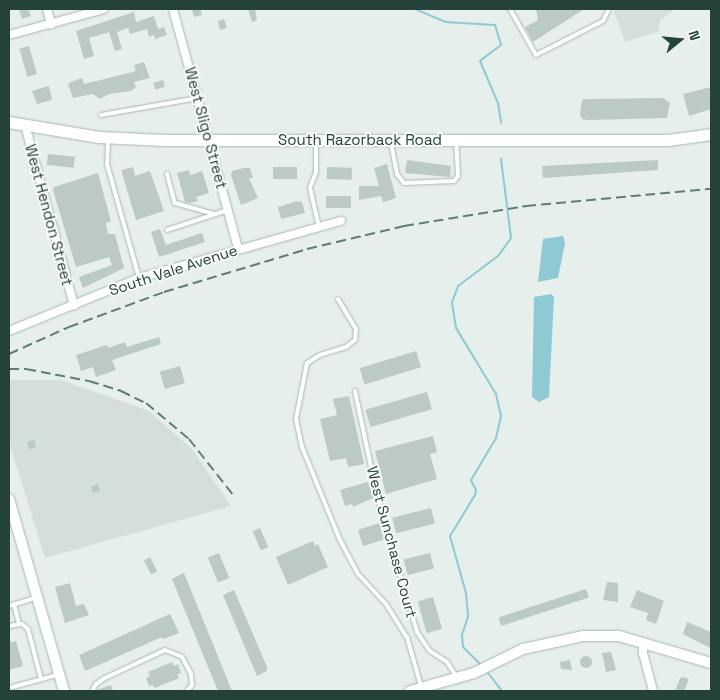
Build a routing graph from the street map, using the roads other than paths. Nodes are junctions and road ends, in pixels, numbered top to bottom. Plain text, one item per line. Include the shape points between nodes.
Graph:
1 (47, 9) edge
2 (104, 9) edge
3 (173, 9) edge
4 (510, 9) edge
5 (609, 9) edge
6 (51, 24) junction
7 (9, 35) edge
8 (197, 98) junction
9 (101, 115) dead end
10 (9, 122) edge
11 (24, 125) junction
12 (711, 134) edge
13 (108, 137) junction
14 (209, 140) junction
15 (316, 140) junction
16 (391, 140) junction
17 (456, 140) junction
18 (167, 174) dead end
19 (228, 210) junction
20 (214, 214) junction
21 (341, 221) dead end
22 (319, 227) junction
23 (167, 230) dead end
24 (238, 248) junction
25 (139, 278) junction
26 (338, 299) dead end
27 (74, 305) junction
28 (9, 332) edge
29 (355, 391) dead end
30 (9, 499) edge
31 (38, 597) junction
32 (14, 604) junction
33 (9, 606) edge
34 (19, 624) junction
35 (9, 626) edge
36 (644, 642) junction
37 (711, 663) edge
38 (59, 674) junction
39 (457, 678) junction
40 (41, 679) junction
41 (9, 688) edge
42 (422, 690) edge
43 (64, 691) edge
44 (92, 691) edge
45 (187, 691) edge
46 (410, 691) edge
47 (653, 691) edge

1 - 6 street
2 - 6 street
3 - 8 street, West Sligo Street
4 - 5 lane via 536,55 602,21
6 - 7 street
8 - 9 lane
8 - 14 street, West Sligo Street
10 - 11 main road, South Razorback Road
11 - 13 main road, South Razorback Road
11 - 27 street, West Hendon Street
12 - 17 main road, South Razorback Road via 668,140
13 - 14 main road, South Razorback Road
13 - 25 lane via 107,164
14 - 15 main road, South Razorback Road
14 - 19 street, West Sligo Street
15 - 16 main road, South Razorback Road
15 - 22 lane via 316,172 310,188
16 - 17 main road, South Razorback Road
16 - 17 lane via 397,174 404,183 454,180 458,176
18 - 20 lane via 175,203
19 - 20 lane
19 - 24 street, West Sligo Street
20 - 23 lane
21 - 22 street, South Vale Avenue
22 - 24 street, South Vale Avenue
24 - 25 street, South Vale Avenue
25 - 27 street, South Vale Avenue
26 - 42 lane via 356,329 355,340 307,363 296,419 305,455 340,540 358,575 386,604 407,637
27 - 28 street, South Vale Avenue
29 - 39 lane, West Sunchase Court via 377,495 417,632 430,651 447,662
30 - 31 street
31 - 32 lane
31 - 38 street
32 - 33 lane
32 - 34 lane
34 - 35 lane
34 - 40 lane via 28,629
36 - 37 street
36 - 39 street via 601,635 561,638 523,649
36 - 47 street via 643,654
38 - 40 lane
38 - 43 street
39 - 42 street
40 - 41 lane
42 - 46 street
44 - 45 lane via 105,678 165,650 182,657 191,674 192,685

